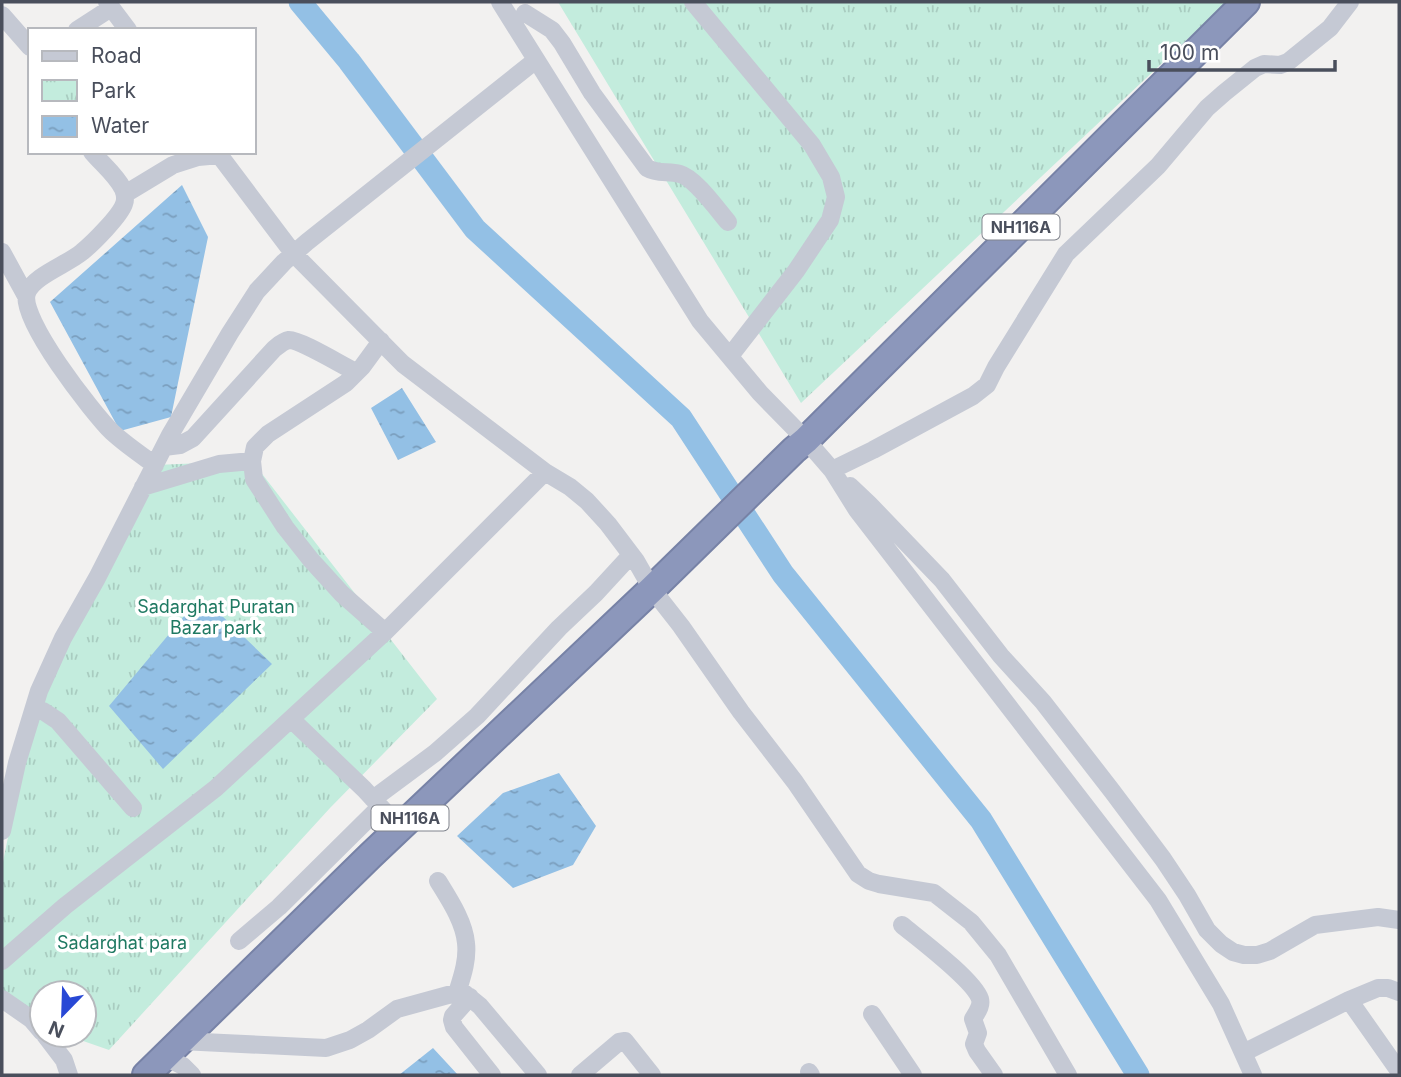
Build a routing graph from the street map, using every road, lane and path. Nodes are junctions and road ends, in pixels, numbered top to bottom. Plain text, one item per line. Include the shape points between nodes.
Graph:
1 (500, 2) edge
2 (693, 2) edge
3 (1246, 2) edge
4 (1350, 2) edge
5 (109, 5) edge
6 (522, 7) edge
7 (2, 15) edge
8 (80, 28) edge
9 (126, 28) edge
10 (28, 45) edge
11 (534, 57) junction
12 (94, 154) edge
13 (218, 154) edge
14 (125, 194) junction
15 (728, 222) dead end
16 (300, 248) junction
17 (2, 252) edge
18 (26, 296) junction
19 (381, 341) junction
20 (730, 356) junction
21 (356, 372) junction
22 (800, 445) junction
23 (164, 447) junction
24 (252, 461) junction
25 (155, 465) junction
26 (545, 472) junction
27 (835, 474) junction
28 (143, 487) junction
29 (631, 555) junction
30 (652, 589) junction
31 (384, 632) junction
32 (983, 673) junction
33 (34, 708) junction
34 (1049, 709) junction
35 (291, 719) junction
36 (377, 803) junction
37 (133, 807) dead end
38 (400, 828) junction
39 (2, 831) edge
40 (438, 881) dead end
41 (1399, 920) edge
42 (902, 925) dead end
43 (239, 941) dead end
44 (2, 961) edge
45 (1399, 992) edge
46 (464, 995) junction
47 (2, 999) edge
48 (1349, 1000) junction
49 (872, 1014) dead end
50 (28, 1017) edge
51 (55, 1049) edge
52 (173, 1049) junction
53 (1243, 1053) junction
54 (1399, 1070) edge
55 (69, 1075) edge
56 (146, 1075) edge
57 (192, 1075) edge
58 (492, 1075) edge
59 (538, 1075) edge
60 (580, 1075) edge
61 (652, 1075) edge
62 (913, 1075) edge
63 (994, 1075) edge
64 (1068, 1075) edge
65 (1254, 1075) edge

1 - 11 street
2 - 20 street via 812,145 831,177 836,197 830,220 796,271
3 - 22 highway, NH116A
4 - 27 street via 1330,28 1296,56 1280,65 1255,68 1207,108 1158,166 1066,254 987,385
5 - 8 street
5 - 9 street
6 - 11 street
6 - 15 street via 552,30 647,168 692,181
7 - 10 street
11 - 16 street
11 - 20 street via 700,321
12 - 14 street
13 - 14 street via 173,165
13 - 16 street
14 - 18 street via 124,207 106,229 82,253 36,281
16 - 19 street
16 - 23 street via 257,291
17 - 18 street
18 - 25 street via 29,316 72,383 113,433
19 - 21 street
19 - 26 street via 403,364
20 - 22 street
21 - 23 street via 287,340 193,438
21 - 24 street via 268,434 255,447
22 - 27 street
22 - 30 highway, NH116A
23 - 25 street
24 - 28 street via 219,464
24 - 31 street via 254,479 285,527 342,594
25 - 28 street
26 - 29 street via 597,511
26 - 31 street
27 - 32 street via 857,510
27 - 34 street via 942,580
28 - 33 street via 63,638
29 - 30 street
29 - 36 street via 477,716
30 - 38 highway, NH116A
30 - 64 street via 858,874 879,884 934,893 971,922 998,955
31 - 35 street
32 - 34 street via 1003,677
32 - 53 street via 1158,900 1221,1004
33 - 37 street via 58,721
33 - 39 street
34 - 41 street via 1163,859 1207,930 1227,948 1244,955 1257,954 1315,925 1378,917
35 - 36 street
35 - 44 street via 216,788
36 - 38 street
36 - 43 street via 279,907
38 - 52 highway, NH116A
40 - 46 street via 466,941
42 - 63 street via 965,979 981,1000 973,1019 978,1032 974,1044
45 - 48 street via 1378,988
46 - 52 street via 397,1009 369,1030 326,1048
46 - 58 street via 453,1016 454,1027
46 - 59 street via 480,1006
47 - 50 street
48 - 53 street
48 - 54 street
49 - 62 street
51 - 55 street
52 - 56 highway, NH116A
52 - 57 street
53 - 65 street
60 - 61 street via 625,1041

